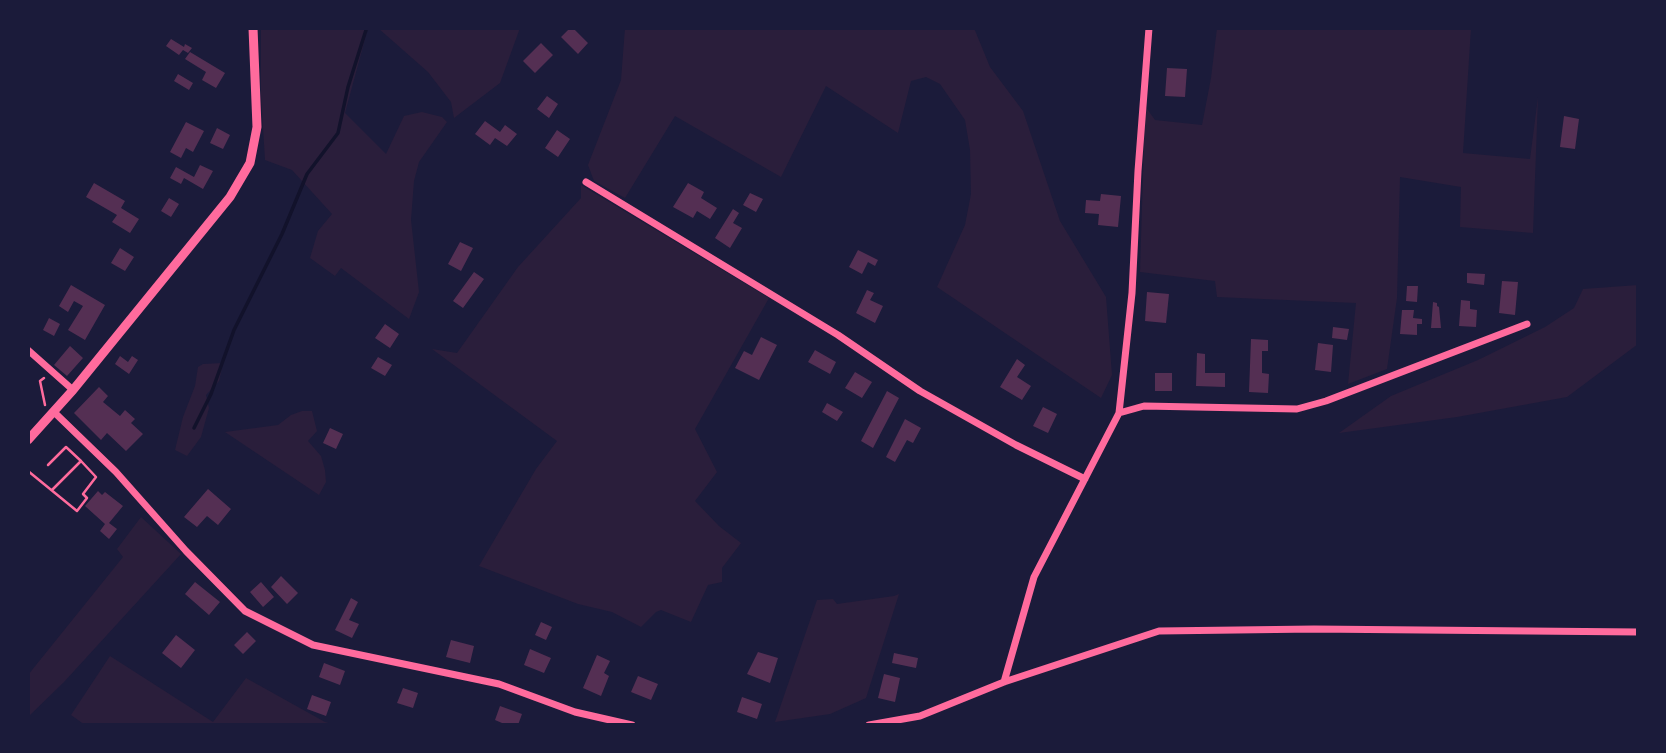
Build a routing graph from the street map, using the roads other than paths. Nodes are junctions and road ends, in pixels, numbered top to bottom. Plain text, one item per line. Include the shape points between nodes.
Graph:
1 (253, 28) edge
2 (1149, 28) edge
3 (586, 182) dead end
4 (1527, 324) dead end
5 (28, 350) edge
6 (73, 390) junction
7 (1119, 413) junction
8 (51, 415) junction
9 (28, 440) edge
10 (1085, 479) junction
11 (1638, 632) edge
12 (1004, 682) junction
13 (632, 725) edge
14 (869, 725) edge

1 - 6 street via 257,127 250,163 230,197
2 - 7 street via 1132,293
3 - 10 street via 838,335 920,391
4 - 7 street via 1297,409 1144,407
5 - 6 street
6 - 8 street
7 - 10 street
8 - 9 street
8 - 13 street via 116,472 245,611 313,645 499,684 575,712
10 - 12 street via 1034,577
11 - 12 street via 1159,631
12 - 14 street via 920,716

